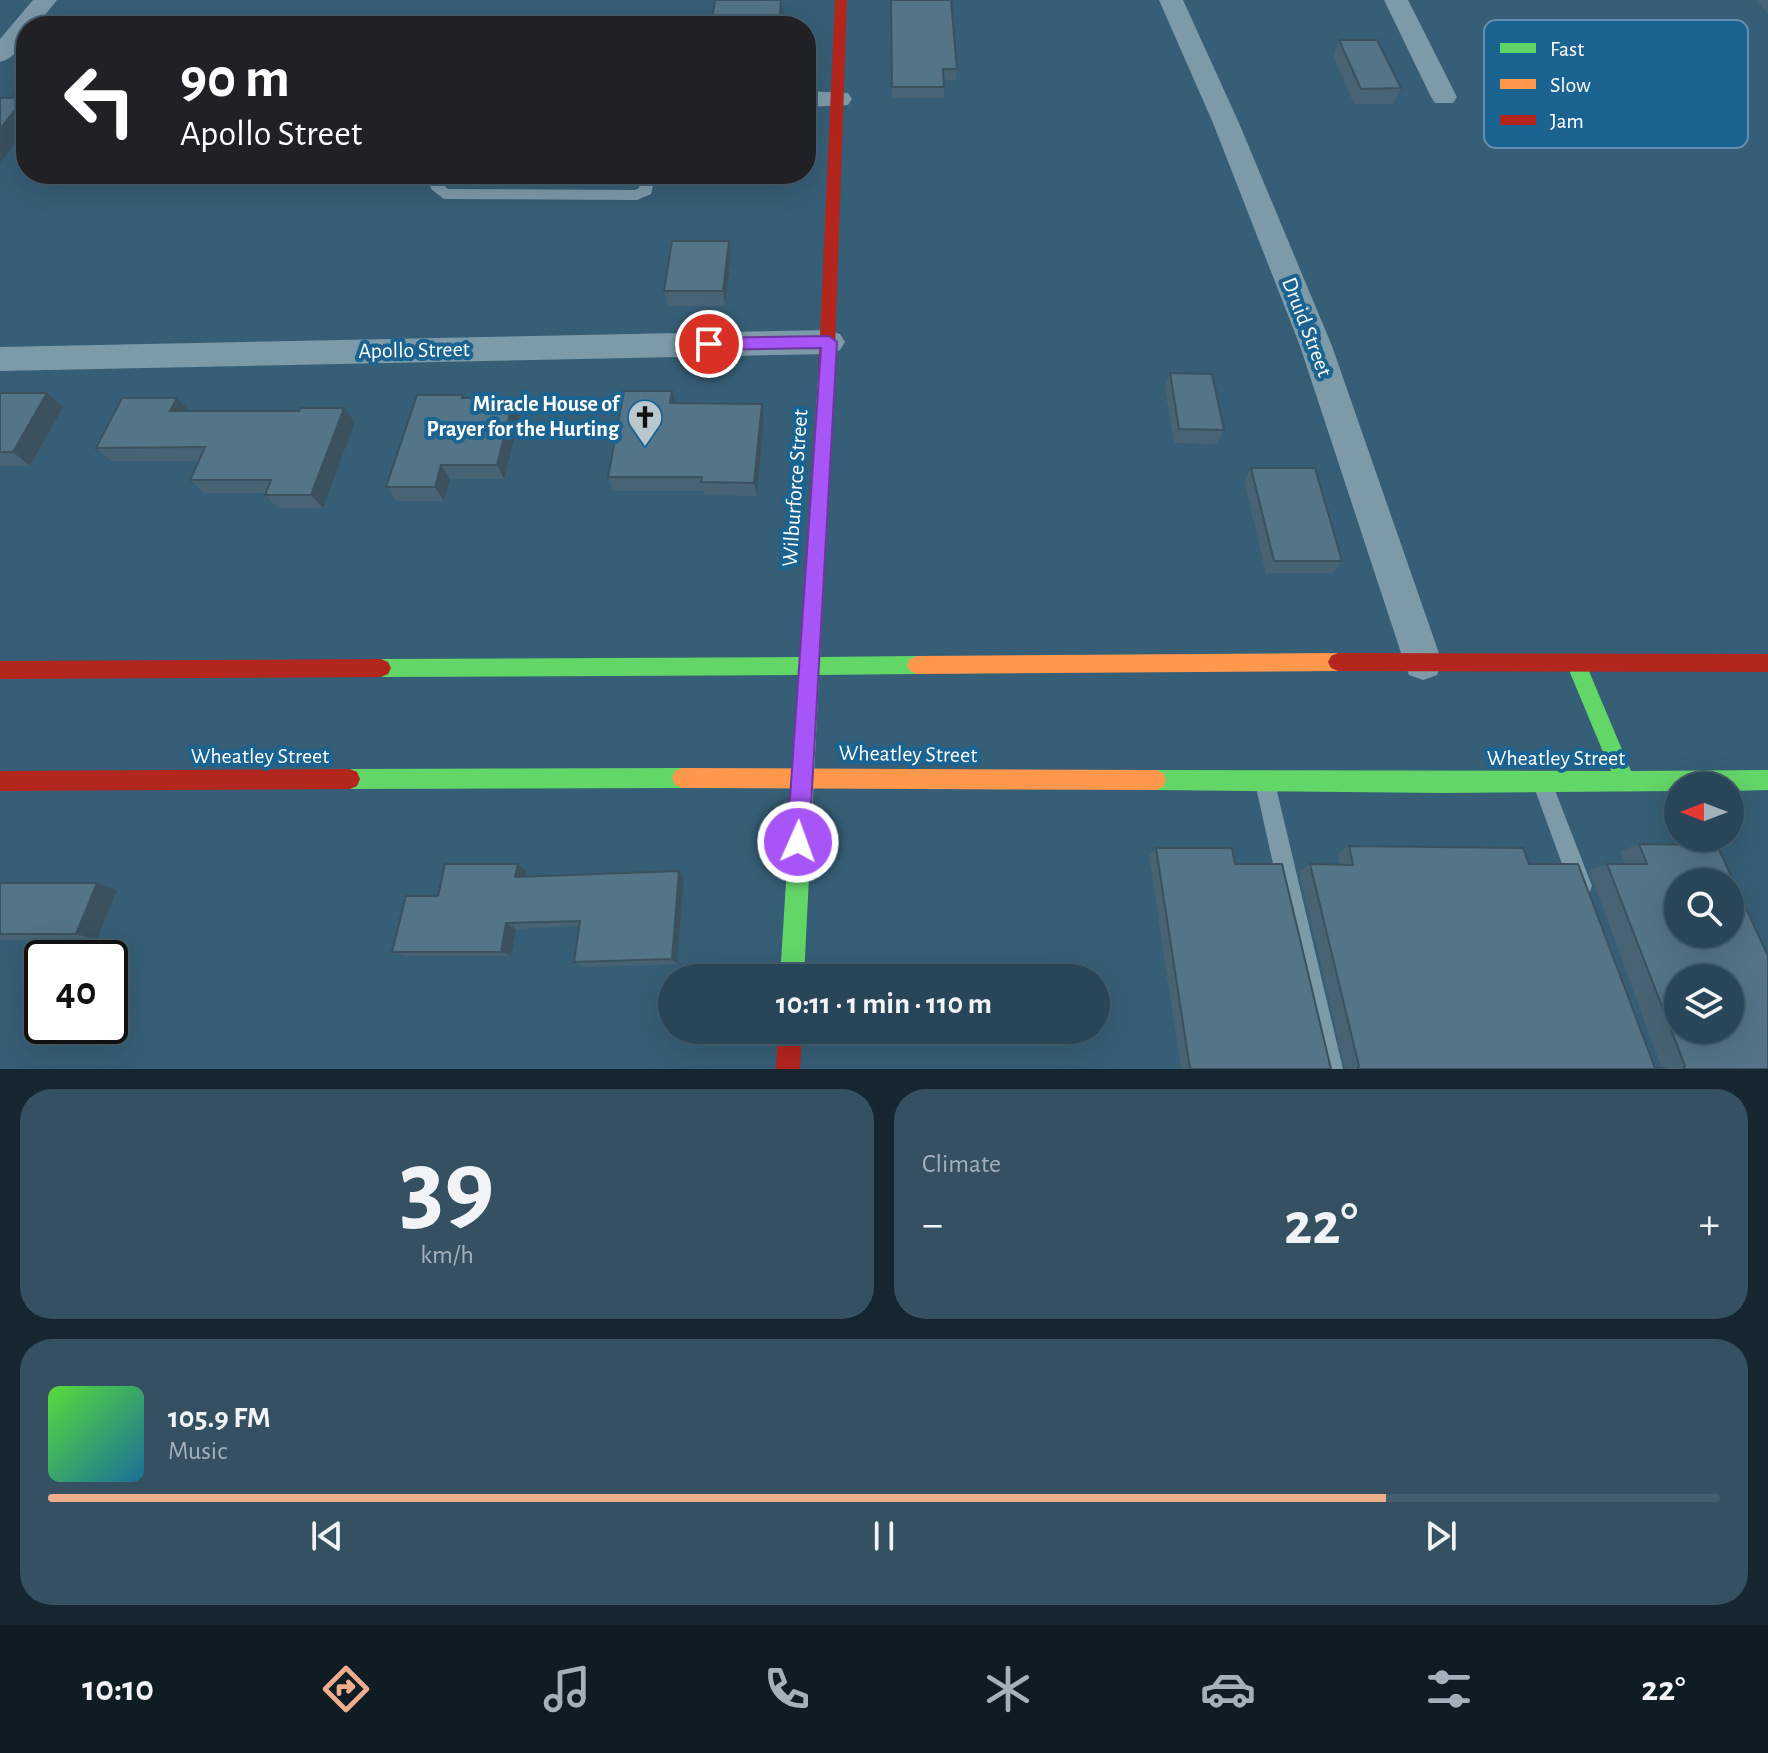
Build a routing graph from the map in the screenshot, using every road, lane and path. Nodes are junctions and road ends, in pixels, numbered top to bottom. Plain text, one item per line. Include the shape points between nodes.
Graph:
1 (45, 0) edge
2 (841, 0) edge
3 (1171, 0) edge
4 (1396, 0) edge
5 (32, 16) edge
6 (16, 35) edge
7 (0, 55) edge
8 (1444, 97) dead end
9 (816, 99) edge
10 (839, 99) junction
11 (436, 184) edge
12 (647, 184) edge
13 (829, 342) junction
14 (0, 359) edge
15 (1423, 662) junction
16 (1576, 663) junction
17 (1768, 663) edge
18 (808, 665) junction
19 (0, 670) edge
20 (800, 777) junction
21 (1768, 780) edge
22 (0, 781) edge
23 (1265, 781) junction
24 (1625, 781) junction
25 (1542, 782) junction
26 (1590, 911) edge
27 (793, 964) edge
28 (789, 1044) edge
29 (788, 1069) edge
30 (1331, 1069) edge

1 - 5 street
2 - 10 main road, Wilburforce Street
3 - 15 street, Druid Street via 1316,346
4 - 8 street
6 - 7 street
9 - 10 street
10 - 13 main road, Wilburforce Street
11 - 12 lane via 444,194 623,195 646,191
13 - 14 street, Apollo Street
13 - 18 main road, Wilburforce Street
15 - 16 main road
15 - 18 main road
16 - 17 main road
16 - 24 main road
18 - 19 main road
18 - 20 main road, Wilburforce Street
20 - 22 main road, Wheatley Street
20 - 23 main road, Wheatley Street
20 - 27 main road, Wilburforce Street
21 - 24 main road, Wheatley Street
23 - 25 main road, Wheatley Street
23 - 30 lane
24 - 25 main road, Wheatley Street
25 - 26 lane
28 - 29 main road

